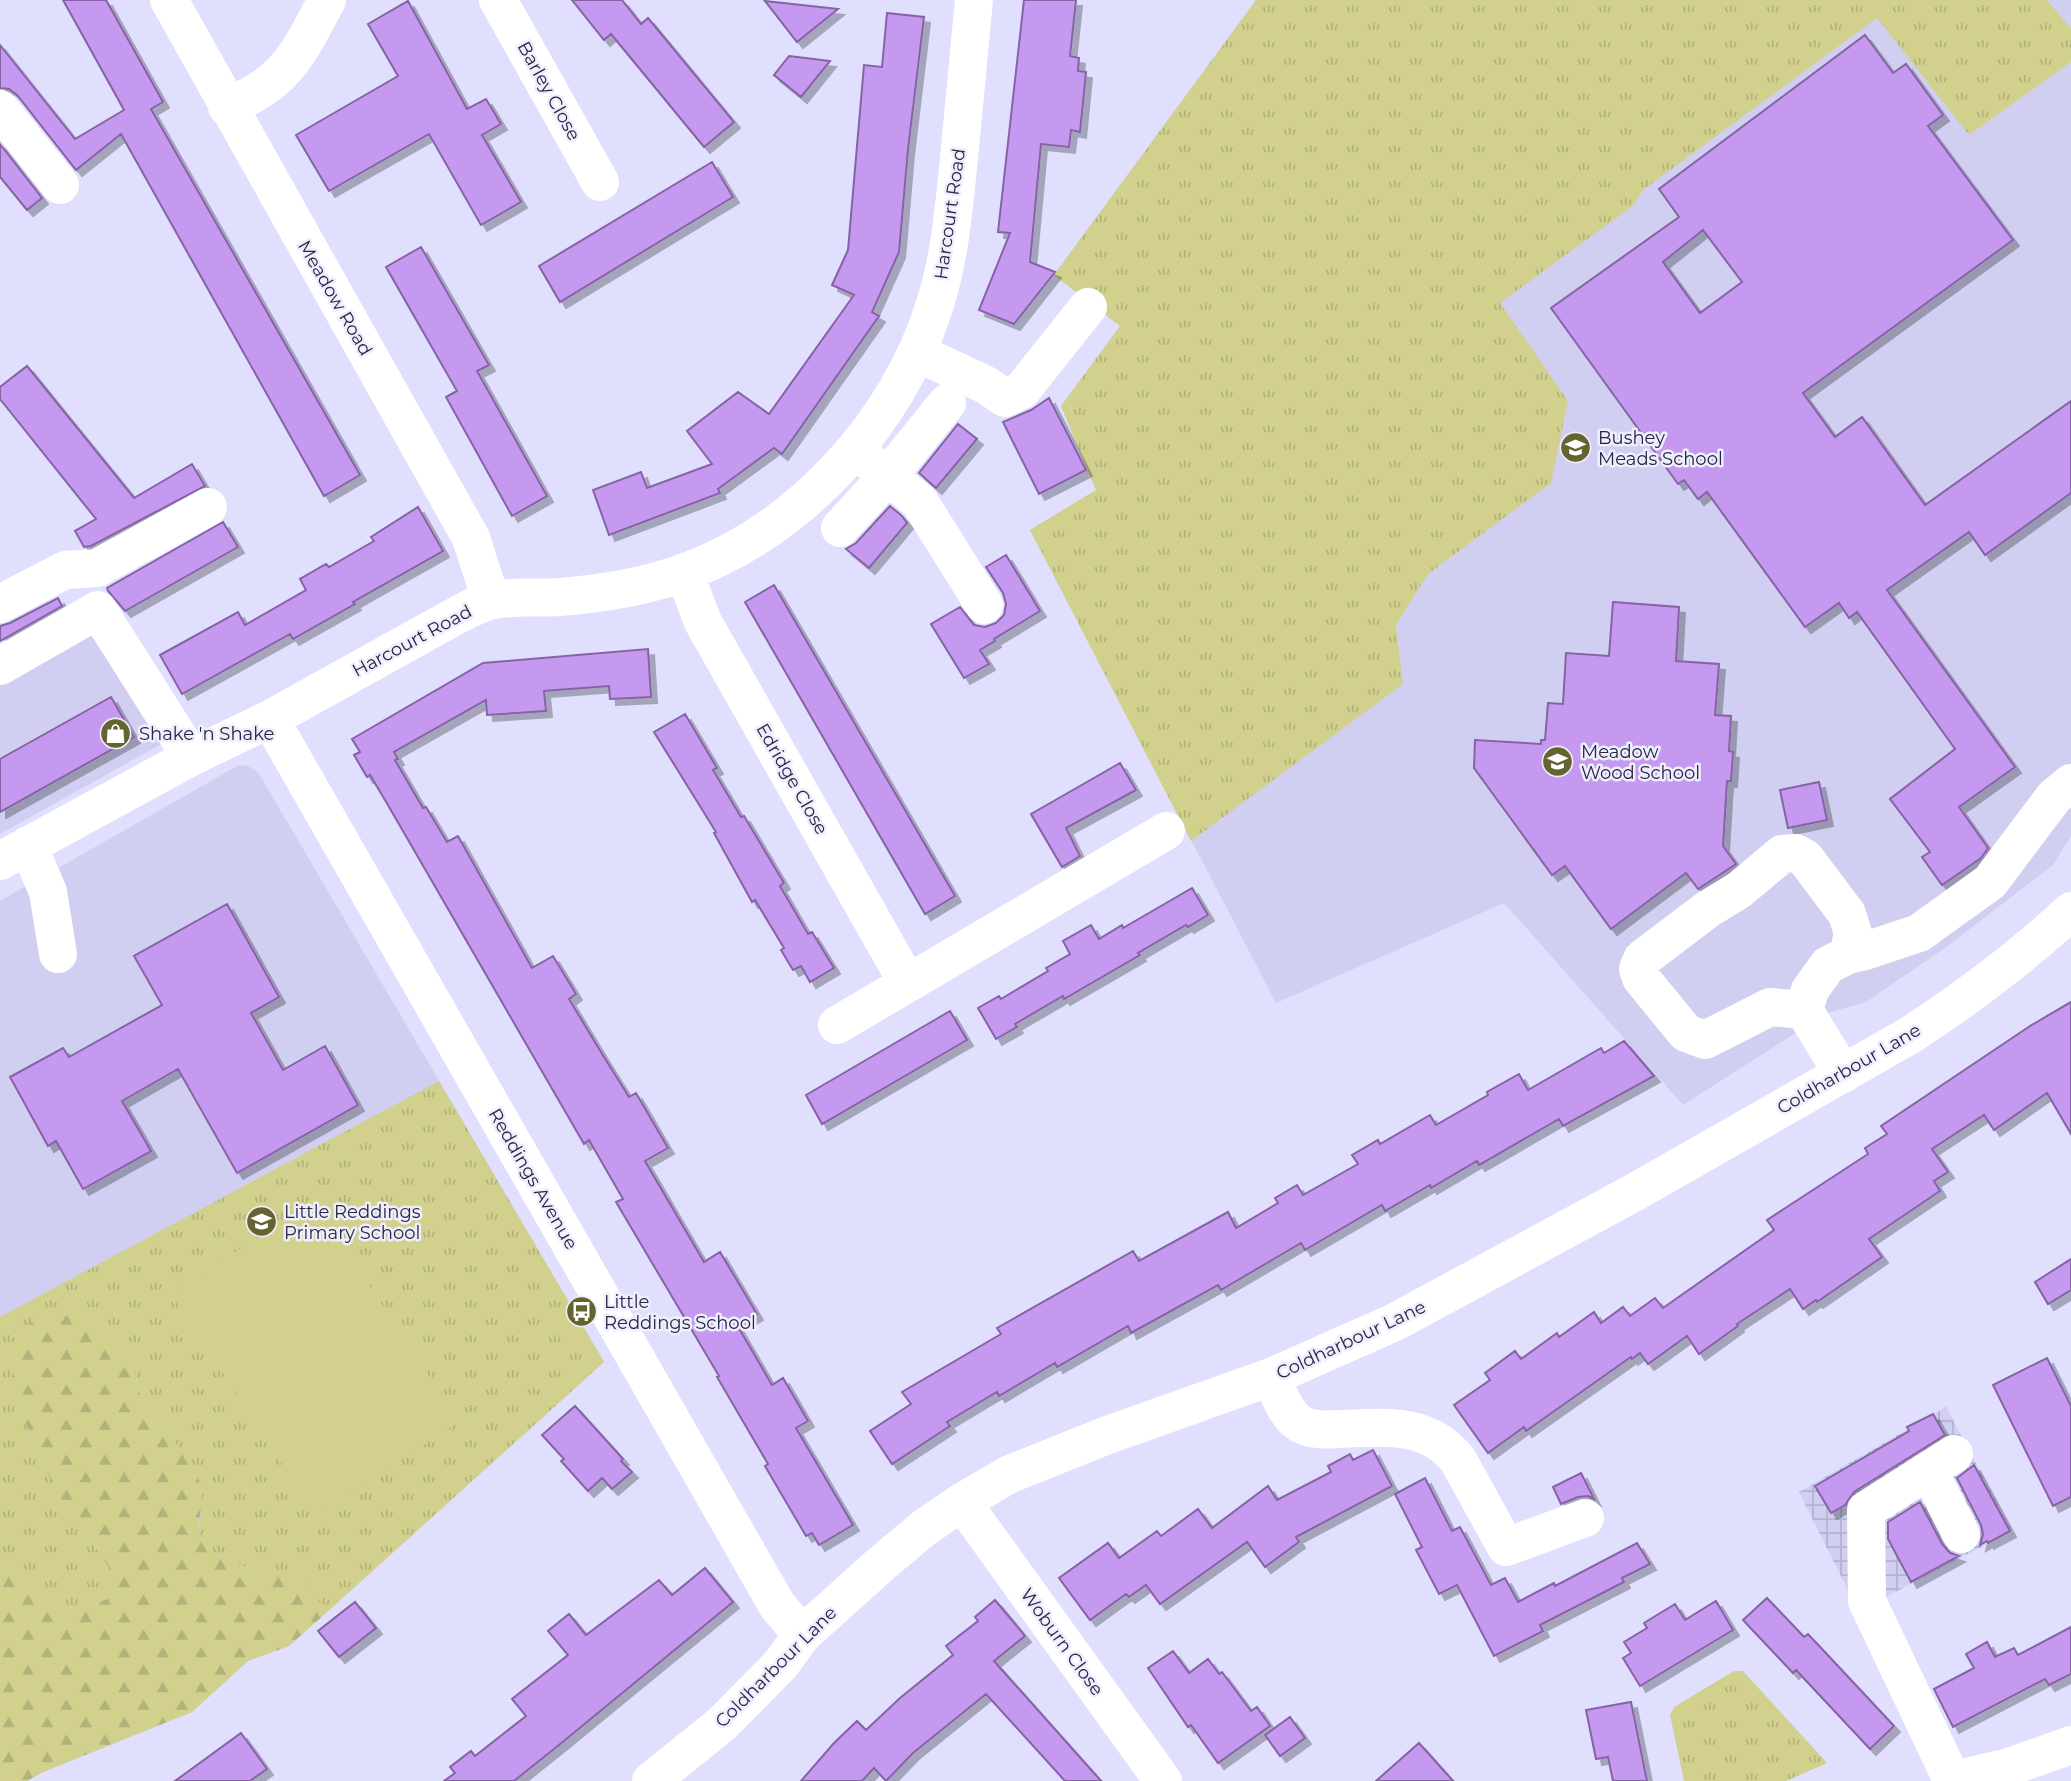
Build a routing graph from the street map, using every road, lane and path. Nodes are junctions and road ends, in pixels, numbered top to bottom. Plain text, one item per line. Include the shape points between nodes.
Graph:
1 (169, 0) edge
2 (327, 0) edge
3 (498, 0) edge
4 (974, 0) edge
5 (227, 107) junction
6 (0, 109) edge
7 (600, 183) dead end
8 (60, 185) dead end
9 (1088, 307) dead end
10 (918, 352) junction
11 (947, 403) dead end
12 (855, 450) junction
13 (888, 476) junction
14 (208, 507) dead end
15 (840, 528) dead end
16 (684, 572) junction
17 (491, 600) junction
18 (0, 604) edge
19 (984, 605) dead end
20 (0, 666) edge
21 (270, 719) junction
22 (191, 757) junction
23 (2071, 783) edge
24 (1166, 831) dead end
25 (14, 853) edge
26 (2071, 911) edge
27 (58, 954) dead end
28 (1848, 955) junction
29 (907, 982) junction
30 (1804, 1010) junction
31 (837, 1025) dead end
32 (1843, 1074) junction
33 (1271, 1377) junction
34 (962, 1502) junction
35 (1585, 1518) dead end
36 (1961, 1534) dead end
37 (802, 1635) junction
38 (2071, 1745) edge
39 (652, 1781) edge
40 (1163, 1781) edge
41 (1951, 1781) edge

1 - 5 street, Meadow Road
2 - 5 street via 283,72
3 - 7 street, Barley Close
4 - 10 street, Harcourt Road via 949,248 936,304
5 - 17 street, Meadow Road via 471,538
6 - 8 street
9 - 10 street via 1022,390 1005,398
10 - 12 street, Harcourt Road via 883,414
11 - 13 street
12 - 13 street
12 - 16 street, Harcourt Road via 808,498 771,526
13 - 15 street
13 - 19 street via 919,501
14 - 18 street via 97,568 65,570
16 - 17 street, Harcourt Road via 584,595
16 - 29 street, Edridge Close via 702,622
17 - 21 street, Harcourt Road
20 - 22 street via 98,610
21 - 22 street, Harcourt Road
21 - 37 street, Reddings Avenue via 777,1605
22 - 25 street, Harcourt Road
23 - 28 street via 2054,797 1990,882 1919,933
24 - 29 street
25 - 27 street via 48,892
26 - 32 street, Coldharbour Lane via 1958,1004
28 - 30 street via 1828,965 1815,980
28 - 30 street via 1853,933 1847,914 1805,858 1797,853 1782,854 1642,959 1638,969 1686,1033 1705,1040 1770,1007
29 - 31 street
30 - 32 street
32 - 33 street, Coldharbour Lane via 1494,1270 1395,1322
33 - 34 street, Coldharbour Lane via 1010,1474
33 - 35 street via 1288,1411 1311,1429 1389,1427 1417,1431 1448,1447 1506,1547
34 - 37 street, Coldharbour Lane via 880,1564
34 - 40 street, Woburn Close
36 - 41 street via 1941,1462 1866,1510 1867,1601
37 - 39 street, Coldharbour Lane via 781,1664 723,1723
38 - 41 street

